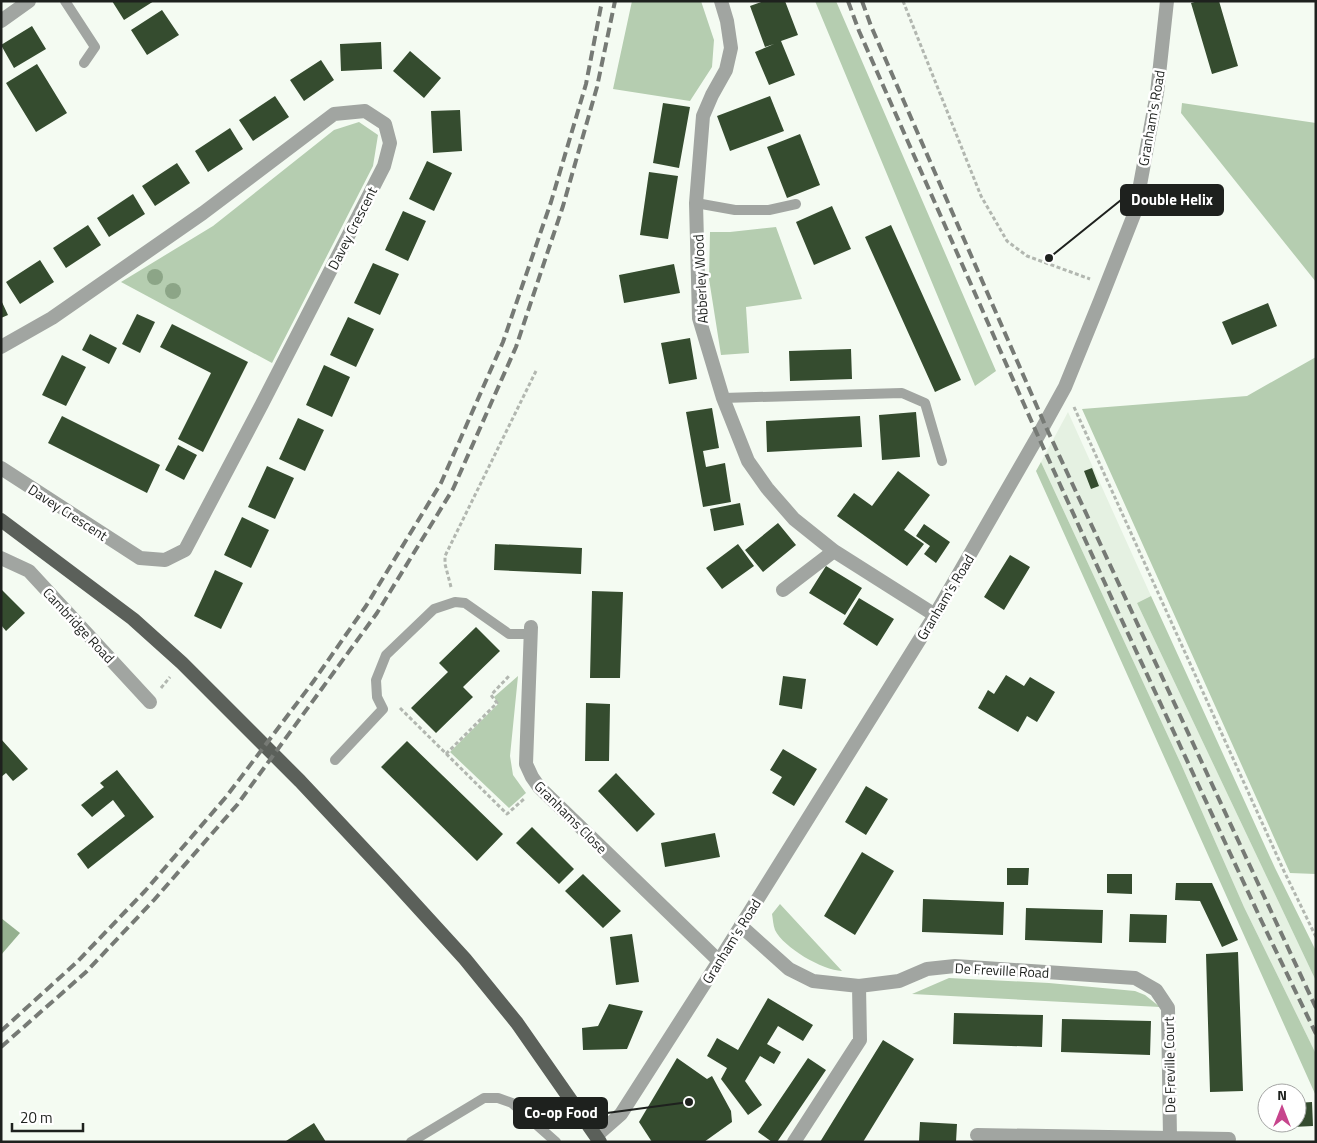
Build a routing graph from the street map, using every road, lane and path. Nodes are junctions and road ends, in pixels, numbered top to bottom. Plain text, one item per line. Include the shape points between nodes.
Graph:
1 (29, 1) edge
2 (65, 1) edge
3 (721, 1) edge
4 (903, 1) edge
5 (1167, 1) edge
6 (1, 21) edge
7 (84, 63) dead end
8 (696, 203) junction
9 (796, 204) dead end
10 (1092, 280) dead end
11 (1, 347) edge
12 (536, 371) dead end
13 (1065, 387) junction
14 (723, 398) junction
15 (942, 461) dead end
16 (1, 468) edge
17 (1, 520) edge
18 (834, 550) junction
19 (1, 558) edge
20 (783, 590) dead end
21 (455, 602) junction
22 (935, 615) junction
23 (530, 631) joint
24 (529, 662) junction
25 (182, 663) junction
26 (150, 702) joint
27 (383, 708) junction
28 (446, 754) junction
29 (335, 760) dead end
30 (539, 786) junction
31 (741, 926) junction
32 (1316, 937) edge
33 (719, 961) junction
34 (1135, 978) joint
35 (859, 986) junction
36 (978, 1135) dead end
37 (1170, 1138) junction
38 (1033, 1139) edge
39 (1229, 1139) dead end
40 (597, 1140) edge
41 (412, 1142) edge
42 (556, 1142) edge
43 (794, 1142) edge

1 - 6 street
2 - 7 lane via 95,47
3 - 8 street, Abberley Wood via 731,48 726,70 704,116
4 - 10 path via 981,196 1007,241 1027,256
5 - 13 street, Granham's Road via 1157,93 1135,212
8 - 9 lane via 735,210 769,210
8 - 14 street, Abberley Wood via 699,318
11 - 16 street, Davey Crescent via 52,318 334,114 365,111 385,124 390,144 384,166 185,550 165,560 140,558
12 - 21 path via 445,556 444,564
13 - 22 street, Granham's Road
13 - 32 path
14 - 15 lane via 902,393 925,403
14 - 18 street, Abberley Wood via 748,461 767,488 794,519
17 - 25 main road via 132,619
18 - 20 street
18 - 22 street, Abberley Wood
19 - 26 street, Cambridge Road via 29,571
21 - 23 lane via 466,603 509,634
21 - 27 lane via 434,609 386,655 376,680 377,697
22 - 31 street, Granham's Road
23 - 24 street, Granhams Close
24 - 28 path via 522,664 491,695 497,703
24 - 30 street, Granhams Close via 526,764
25 - 26 path
25 - 40 main road via 300,781 465,959 517,1023
27 - 28 path via 398,706
27 - 29 lane
28 - 30 path via 507,814
30 - 33 street, Granhams Close
31 - 33 street, Granham's Road
31 - 35 street, De Freville Road via 789,969 813,981
33 - 40 street, Granham's Road via 621,1114
34 - 35 street, De Freville Road via 955,966 927,969 899,981
34 - 37 street, De Freville Court via 1156,990 1168,1008
35 - 43 street via 860,1040
36 - 38 street
37 - 38 street
37 - 39 street
41 - 42 lane via 484,1098 498,1098 512,1103

